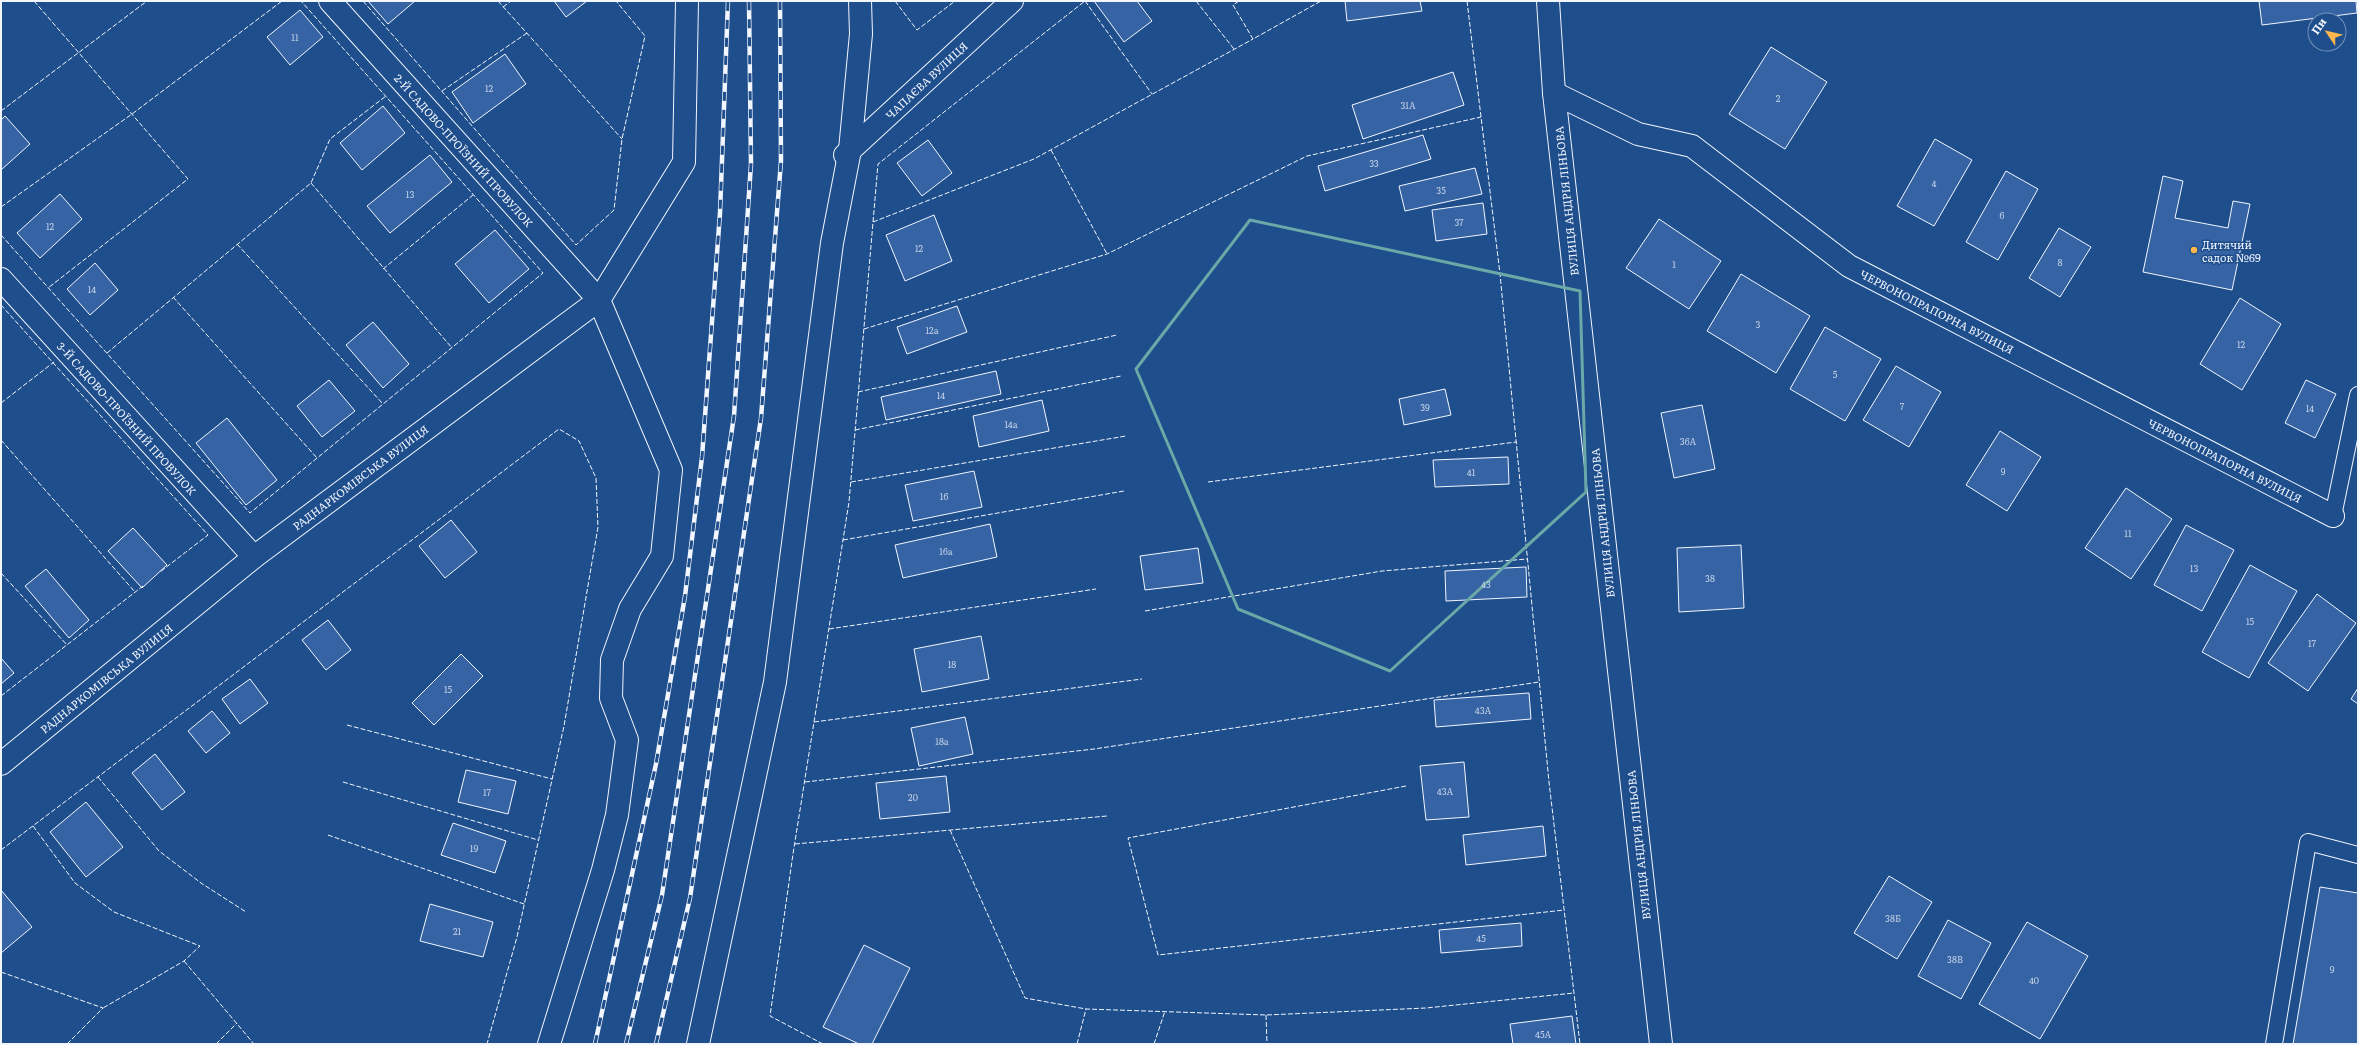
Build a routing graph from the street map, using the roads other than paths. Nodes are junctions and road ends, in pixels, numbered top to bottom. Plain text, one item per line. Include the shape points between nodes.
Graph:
1 (330, 1) edge
2 (687, 1) edge
3 (860, 1) edge
4 (1012, 1) edge
5 (1548, 1) edge
6 (1554, 93) junction
7 (845, 155) junction
8 (1, 280) edge
9 (599, 300) junction
10 (2358, 395) edge
11 (2333, 516) joint
12 (254, 557) junction
13 (1, 764) edge
14 (2358, 855) edge
15 (704, 1041) edge
16 (549, 1044) edge
17 (1661, 1044) edge
18 (2274, 1044) edge

1 - 9 street, 2-Й САДОВО-ПРОЇЗНИЙ ПРОВУЛОК
2 - 9 street, РАДНАРКОМІВСЬКА ВУЛИЦЯ via 684,162
3 - 7 street via 860,34
4 - 7 street, ЧАПАЄВА ВУЛИЦЯ
5 - 6 street, ВУЛИЦЯ АНДРІЯ ЛІНЬОВА
6 - 11 street, ЧЕРВОНОПРАПОРНА ВУЛИЦЯ via 1638,134 1692,146 1849,266
6 - 17 street, ВУЛИЦЯ АНДРІЯ ЛІНЬОВА
7 - 15 street via 775,682
8 - 12 street, 3-Й САДОВО-ПРОЇЗНИЙ ПРОВУЛОК
9 - 12 street, РАДНАРКОМІВСЬКА ВУЛИЦЯ
9 - 16 street, 2-Й САДОВО-ПРОЇЗНИЙ ПРОВУЛОК via 671,470 662,556 630,609 612,660 612,698 627,740 617,815 603,870
10 - 11 lane
12 - 13 street, РАДНАРКОМІВСЬКА ВУЛИЦЯ
14 - 18 lane via 2308,842

